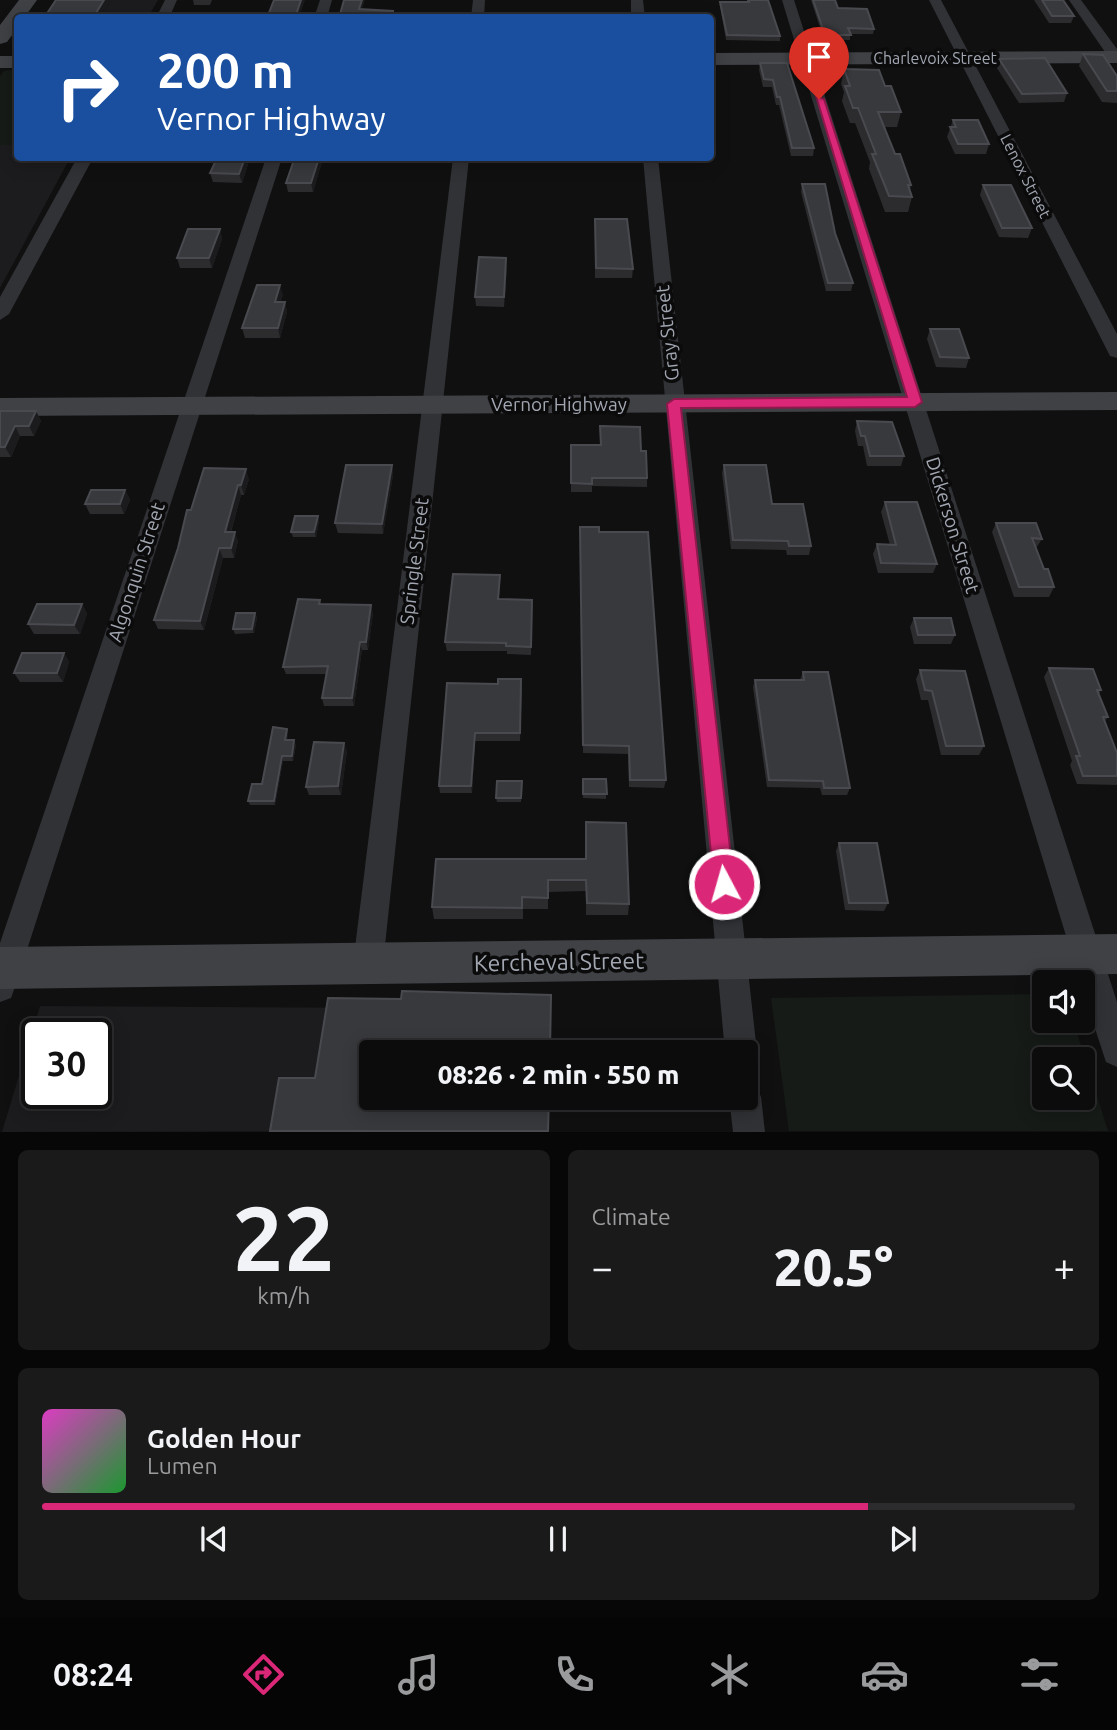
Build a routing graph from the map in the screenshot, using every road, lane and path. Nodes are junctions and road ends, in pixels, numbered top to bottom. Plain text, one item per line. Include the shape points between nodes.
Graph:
1 (788, 0) edge
2 (935, 0) edge
3 (1075, 0) edge
4 (14, 19) edge
5 (0, 38) edge
6 (965, 58) junction
7 (1117, 58) edge
8 (714, 59) edge
9 (807, 59) junction
10 (83, 161) edge
11 (273, 161) edge
12 (461, 161) edge
13 (650, 161) edge
14 (0, 314) edge
15 (1117, 352) edge
16 (1117, 401) edge
17 (915, 402) junction
18 (674, 404) junction
19 (433, 405) junction
20 (191, 406) junction
21 (0, 407) edge
22 (1102, 954) edge
23 (732, 960) junction
24 (368, 964) junction
25 (2, 974) edge
26 (740, 1040) edge
27 (1117, 1051) edge
28 (746, 1110) edge
29 (749, 1132) edge

1 - 9 street, Dickerson Street
2 - 6 street, Lenox Street
3 - 7 street
4 - 5 street
6 - 7 street, Charlevoix Street
6 - 9 street, Charlevoix Street
6 - 15 street, Lenox Street
8 - 9 street, Charlevoix Street
9 - 17 street, Dickerson Street
10 - 14 street
11 - 20 street, Algonquin Street
12 - 19 street, Springle Street
13 - 18 street, Gray Street
16 - 17 street, Vernor Highway
17 - 18 street, Vernor Highway
17 - 22 street, Dickerson Street
18 - 19 street, Vernor Highway
18 - 23 street, Gray Street
19 - 20 street, Vernor Highway
19 - 24 street, Springle Street
20 - 21 street, Vernor Highway
20 - 25 street, Algonquin Street
22 - 23 street, Kercheval Street
22 - 27 street, Dickerson Street
23 - 24 street, Kercheval Street
23 - 26 street, Gray Street
24 - 25 street, Kercheval Street
28 - 29 street

